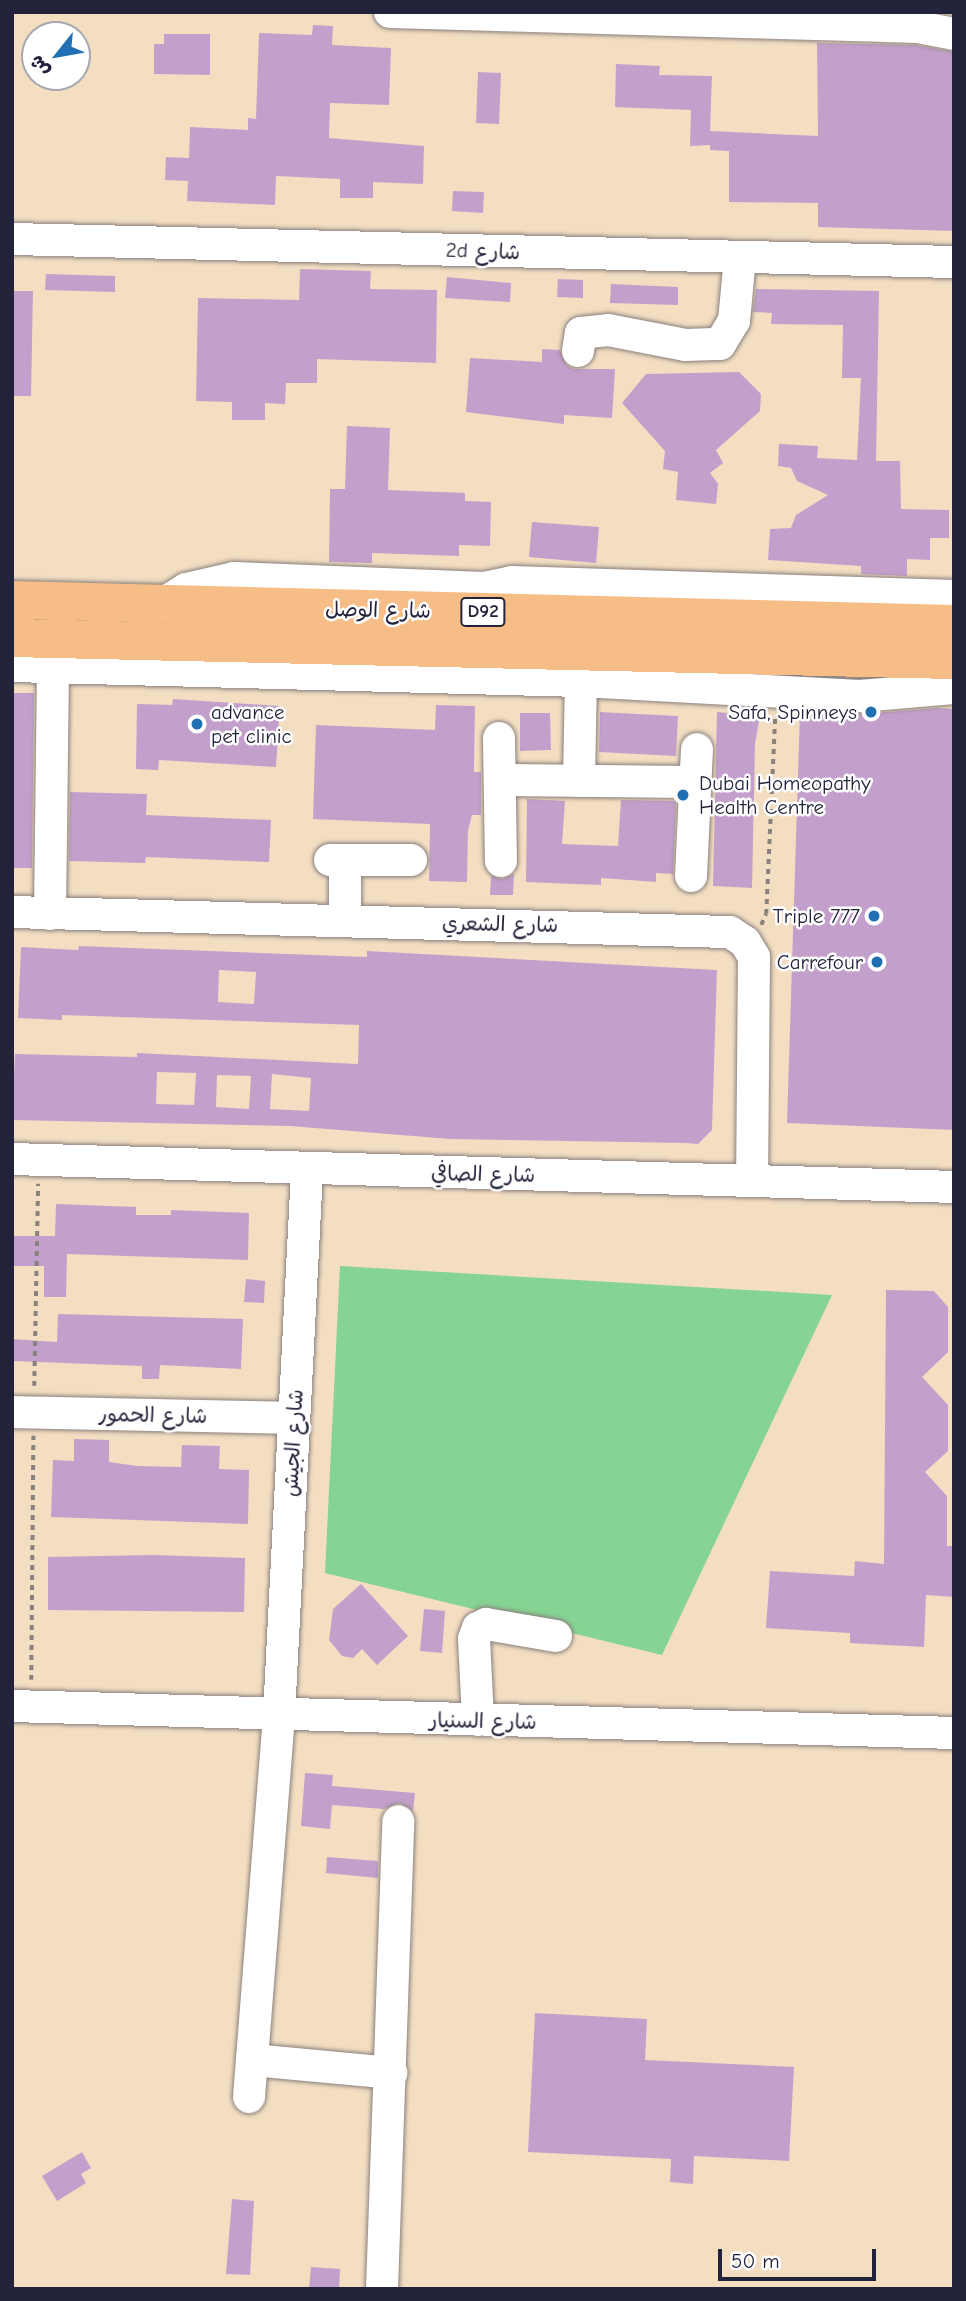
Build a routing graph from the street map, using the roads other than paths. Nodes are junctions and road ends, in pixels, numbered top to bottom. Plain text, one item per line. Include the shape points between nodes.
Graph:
1 (390, 12) edge
2 (954, 22) edge
3 (918, 27) junction
4 (954, 34) edge
5 (12, 239) edge
6 (740, 258) junction
7 (954, 262) edge
8 (578, 351) dead end
9 (954, 596) edge
10 (503, 598) junction
11 (12, 600) edge
12 (954, 624) edge
13 (12, 638) edge
14 (363, 645) junction
15 (954, 660) edge
16 (12, 666) edge
17 (53, 668) junction
18 (328, 673) junction
19 (582, 681) junction
20 (954, 688) edge
21 (499, 738) dead end
22 (697, 749) dead end
23 (500, 779) junction
24 (579, 781) junction
25 (696, 782) junction
26 (411, 860) dead end
27 (501, 861) dead end
28 (691, 876) dead end
29 (12, 912) edge
30 (50, 914) junction
31 (345, 920) junction
32 (12, 1159) edge
33 (307, 1171) junction
34 (752, 1179) junction
35 (954, 1187) edge
36 (12, 1412) edge
37 (295, 1418) junction
38 (556, 1636) dead end
39 (12, 1706) edge
40 (279, 1716) junction
41 (478, 1720) junction
42 (954, 1733) edge
43 (398, 1821) dead end
44 (252, 2060) junction
45 (391, 2073) junction
46 (249, 2097) dead end
47 (382, 2289) edge

1 - 3 street
2 - 3 street
3 - 4 street
5 - 6 street, 2d شارع
6 - 7 street, 2d شارع
6 - 8 street via 734,321 720,344 686,345 608,330 581,333
9 - 10 street
10 - 11 main road, شارع الوصل / D92 via 159,606
10 - 12 main road, شارع الوصل / D92
13 - 14 main road, شارع الوصل / D92
14 - 15 main road, شارع الوصل / D92
14 - 18 main road
16 - 17 street
17 - 18 street
17 - 30 street
18 - 19 street
19 - 20 street via 870,696
19 - 24 street
21 - 23 street
22 - 25 street
23 - 24 street
23 - 27 street
24 - 25 street
25 - 28 street
26 - 31 street via 337,860
29 - 30 street, شارع الشعري
30 - 31 street, شارع الشعري
31 - 34 street, شارع الشعري via 721,929 746,942 754,957 755,974
32 - 33 street, شارع الصافي
33 - 34 street, شارع الصافي
33 - 37 street, شارع الجيش
34 - 35 street, شارع الصافي
36 - 37 street, شارع الحمور
37 - 40 street, شارع الجيش
38 - 41 street via 486,1624 478,1628 474,1639
39 - 40 street, شارع السنيار
40 - 41 street, شارع السنيار
40 - 44 street, شارع الجيش
41 - 42 street, شارع السنيار
43 - 45 street
44 - 45 street
44 - 46 street, شارع الجيش
45 - 47 street

